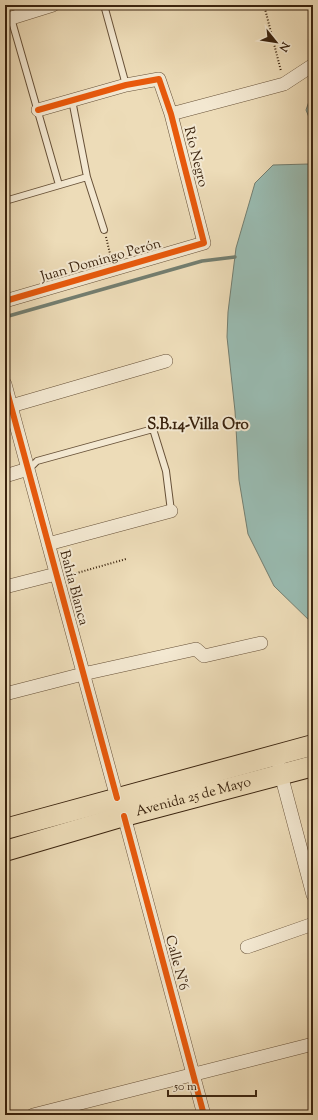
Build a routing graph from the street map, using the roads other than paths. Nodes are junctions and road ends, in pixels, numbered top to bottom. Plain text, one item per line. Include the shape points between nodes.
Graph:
1 (53, 5) edge
2 (104, 5) edge
3 (8, 19) edge
4 (313, 65) edge
5 (126, 85) junction
6 (72, 100) junction
7 (38, 110) junction
8 (171, 114) junction
9 (87, 177) junction
10 (59, 185) junction
11 (5, 201) edge
12 (104, 230) road end
13 (204, 243) joint
14 (5, 301) edge
15 (166, 361) dead end
16 (5, 384) edge
17 (11, 406) junction
18 (28, 469) junction
19 (5, 476) edge
20 (171, 511) joint
21 (48, 544) junction
22 (56, 574) junction
23 (5, 587) edge
24 (261, 643) dead end
25 (83, 674) junction
26 (5, 694) edge
27 (313, 745) edge
28 (277, 755) junction
29 (313, 766) edge
30 (281, 775) junction
31 (121, 807) junction
32 (5, 829) edge
33 (5, 851) edge
34 (313, 895) edge
35 (313, 924) edge
36 (247, 947) dead end
37 (313, 1044) edge
38 (194, 1075) junction
39 (33, 1115) edge
40 (204, 1115) edge

1 - 3 street
2 - 5 lane
3 - 7 lane
4 - 8 street via 284,84
5 - 6 street
5 - 8 street, Río Negro via 159,79
6 - 7 street
6 - 9 lane
7 - 10 lane
8 - 13 street, Río Negro
9 - 10 lane
9 - 12 lane
10 - 11 lane
13 - 14 street, Juan Domingo Perón
15 - 17 street
16 - 17 street, Bahía Blanca
17 - 18 street, Bahía Blanca
18 - 19 street
18 - 20 lane via 37,461 153,429 166,471
18 - 21 street, Bahía Blanca
20 - 21 street
21 - 22 street, Bahía Blanca
22 - 23 street
22 - 25 street, Bahía Blanca
24 - 25 street via 204,656 196,649
25 - 26 street
25 - 31 street, Bahía Blanca
27 - 28 main road, Avenida 25 de Mayo
28 - 30 street
28 - 31 main road, Avenida 25 de Mayo
29 - 30 main road, Avenida 25 de Mayo
30 - 31 main road, Avenida 25 de Mayo
30 - 34 street
31 - 32 main road, Avenida 25 de Mayo
31 - 33 main road, Avenida 25 de Mayo
31 - 38 street, Calle N°6
35 - 36 street
37 - 38 street
38 - 39 street
38 - 40 street, Calle N°6

